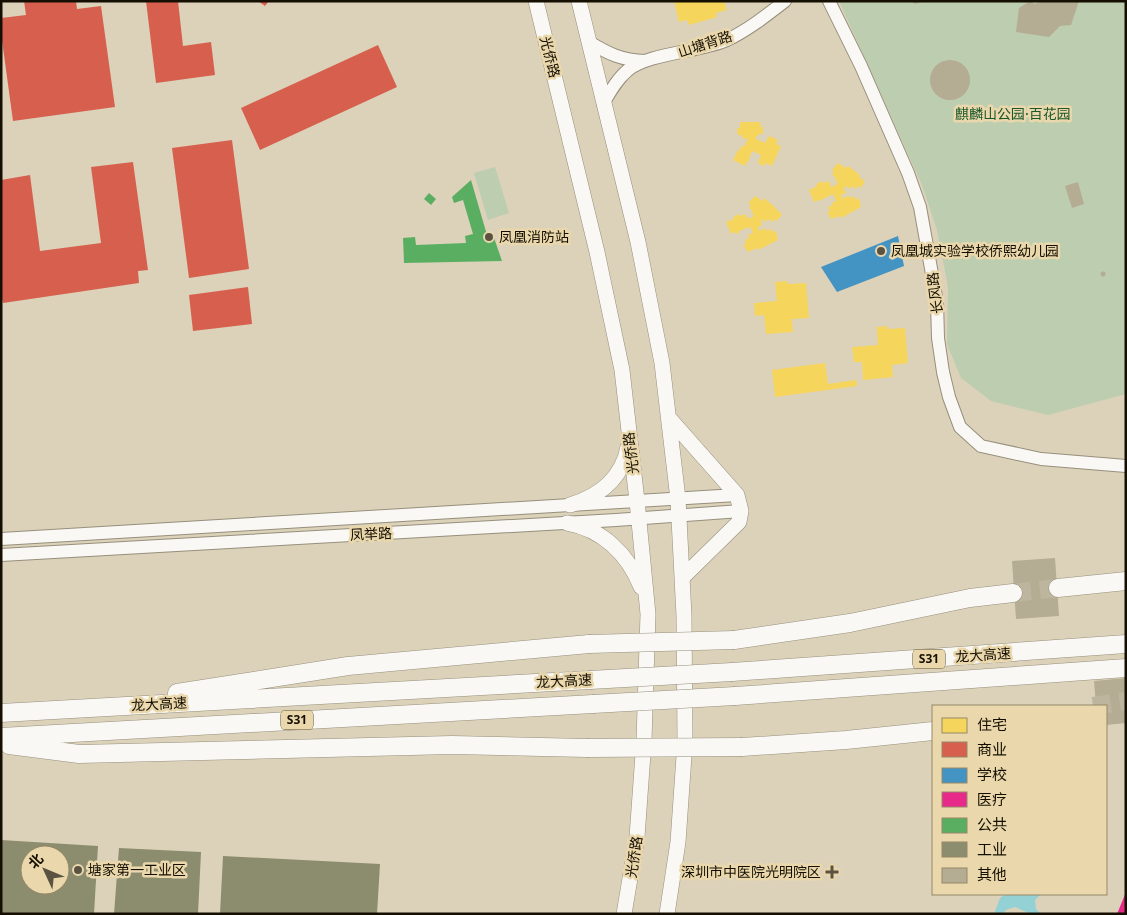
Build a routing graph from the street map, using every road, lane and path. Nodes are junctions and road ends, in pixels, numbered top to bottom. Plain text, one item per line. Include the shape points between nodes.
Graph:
1 (536, 1) edge
2 (579, 1) edge
3 (785, 1) edge
4 (829, 1) edge
5 (589, 42) junction
6 (645, 61) junction
7 (603, 104) junction
8 (669, 418) junction
9 (629, 436) junction
10 (1126, 466) edge
11 (737, 495) junction
12 (678, 499) junction
13 (637, 501) junction
14 (570, 505) junction
15 (741, 511) junction
16 (679, 515) junction
17 (639, 518) junction
18 (567, 523) junction
19 (1, 539) edge
20 (1, 555) edge
21 (682, 578) junction
22 (1126, 581) edge
23 (1058, 588) tunnel mouth
24 (1013, 593) tunnel mouth
25 (647, 604) junction
26 (1126, 644) edge
27 (1126, 668) edge
28 (27, 712) junction
29 (1, 713) edge
30 (932, 731) edge
31 (1, 737) edge
32 (1, 744) edge
33 (624, 914) edge
34 (666, 914) edge

1 - 9 main road, 光侨路 via 597,252 622,370
2 - 5 main road
3 - 6 street, 山塘背路 via 727,40
4 - 10 street, 长风路 via 869,84 920,206 937,302 942,372 960,426 981,446 1041,459
5 - 6 street via 618,58
5 - 7 main road
6 - 7 street via 627,71
7 - 8 main road via 638,242 662,363
8 - 11 main road
8 - 12 main road
9 - 13 main road, 光侨路
9 - 14 main road via 624,462 614,481 592,497
11 - 12 street, 凤举路
11 - 15 main road
12 - 13 street, 凤举路
12 - 16 main road
13 - 14 street, 凤举路
13 - 17 main road, 光侨路
14 - 19 street, 凤举路
15 - 16 street, 凤举路
15 - 21 main road via 739,522
16 - 17 street, 凤举路
16 - 21 main road
17 - 18 street, 凤举路
17 - 25 main road, 光侨路
18 - 20 street, 凤举路
18 - 25 main road via 598,533 615,548 632,569
21 - 34 main road via 685,742 678,842
22 - 23 highway
24 - 28 highway, bridge via 970,598 850,623 734,640 589,644 348,666
25 - 33 main road, 光侨路 via 644,740 637,837
26 - 28 highway, 龙大高速 / S31, bridge via 732,672
27 - 31 highway, 龙大高速 / S31, bridge via 735,696
28 - 29 highway, 龙大高速 / S31
30 - 32 highway, bridge via 742,747 452,745 79,754

